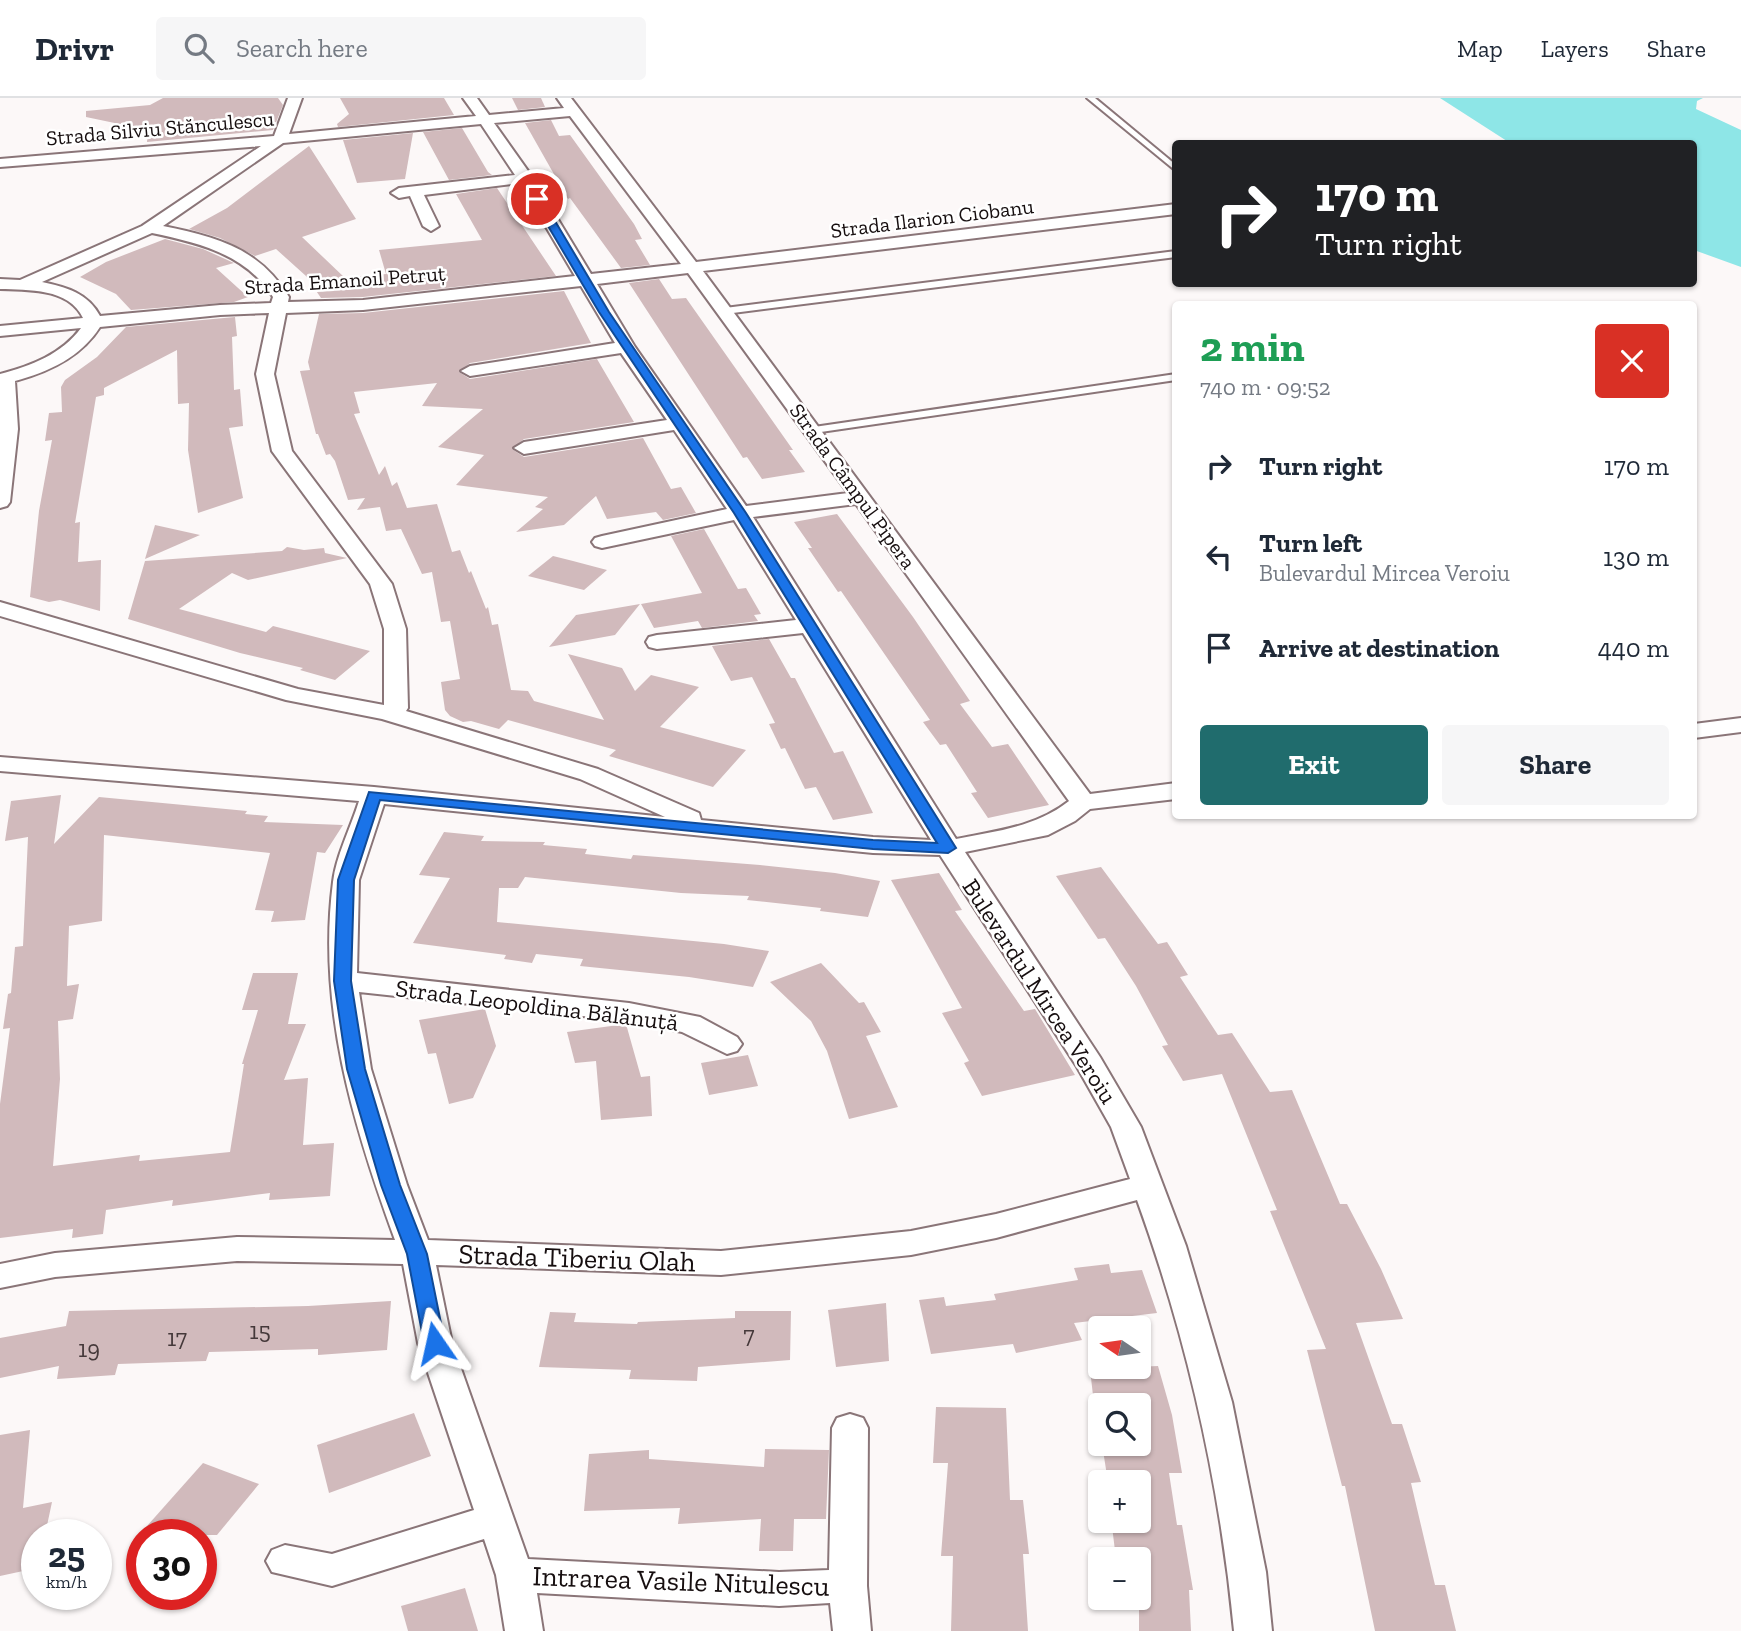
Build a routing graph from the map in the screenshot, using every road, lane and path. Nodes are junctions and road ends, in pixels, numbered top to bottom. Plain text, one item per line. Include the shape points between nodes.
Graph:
1 (295, 98) edge
2 (470, 98) edge
3 (1091, 98) edge
4 (569, 104) edge
5 (483, 118) junction
6 (280, 139) junction
7 (0, 163) edge
8 (1172, 166) edge
9 (524, 178) junction
10 (415, 191) junction
11 (398, 193) dead end
12 (1172, 209) edge
13 (431, 226) dead end
14 (151, 228) junction
15 (1172, 255) edge
16 (692, 267) junction
17 (588, 281) junction
18 (0, 284) edge
19 (24, 285) junction
20 (278, 308) junction
21 (725, 311) junction
22 (94, 322) junction
23 (0, 331) edge
24 (626, 347) junction
25 (470, 371) dead end
26 (1172, 378) edge
27 (3, 379) edge
28 (678, 424) junction
29 (814, 430) junction
30 (524, 448) dead end
31 (859, 498) junction
32 (0, 502) edge
33 (740, 513) junction
34 (603, 542) dead end
35 (0, 609) edge
36 (811, 625) junction
37 (657, 642) dead end
38 (386, 713) junction
39 (1741, 725) edge
40 (1697, 731) edge
41 (0, 764) edge
42 (1172, 791) edge
43 (374, 795) junction
44 (1083, 802) junction
45 (714, 829) junction
46 (948, 848) junction
47 (343, 981) junction
48 (727, 1044) dead end
49 (1148, 1186) junction
50 (417, 1254) junction
51 (0, 1276) edge
52 (850, 1428) dead end
53 (497, 1519) junction
54 (285, 1561) dead end
55 (515, 1575) junction
56 (848, 1586) junction
57 (524, 1631) edge
58 (852, 1631) edge
59 (1253, 1631) edge

1 - 6 street
2 - 5 street, Bulevardul Mircea Veroiu
3 - 8 lane
4 - 5 street, Strada Silviu Stănculescu
4 - 16 street, Strada Câmpul Pipera
5 - 6 street, Strada Silviu Stănculescu
5 - 9 street, Bulevardul Mircea Veroiu
6 - 7 street, Strada Silviu Stănculescu
6 - 14 street
9 - 10 street
9 - 17 street, Bulevardul Mircea Veroiu
10 - 11 street
10 - 13 street
12 - 16 street, Strada Ilarion Ciobanu
14 - 19 street
14 - 20 street via 208,242 250,262 277,289 281,297
15 - 21 lane
16 - 17 street, Strada Emanoil Petruț
16 - 21 street, Strada Câmpul Pipera
17 - 20 street, Strada Emanoil Petruț via 363,306
17 - 24 street, Bulevardul Mircea Veroiu
18 - 19 street
19 - 22 street via 76,297 90,309
20 - 22 street, Strada Emanoil Petruț
20 - 38 street via 265,374 282,451 381,584 396,629 396,708
21 - 29 street, Strada Câmpul Pipera
22 - 23 street, Strada Emanoil Petruț
22 - 27 street via 86,337 68,352
24 - 25 street
24 - 28 street, Bulevardul Mircea Veroiu
26 - 29 lane
27 - 32 street via 8,429
28 - 30 street
28 - 33 street, Bulevardul Mircea Veroiu
29 - 31 street, Strada Câmpul Pipera
31 - 33 street
31 - 44 street, Strada Câmpul Pipera
33 - 34 street
33 - 36 street, Bulevardul Mircea Veroiu
35 - 38 street via 294,695
36 - 37 street
36 - 46 street, Bulevardul Mircea Veroiu
38 - 45 street via 589,774
39 - 40 street
41 - 43 street
42 - 44 street
43 - 45 street
43 - 47 street via 346,880
44 - 46 street via 1039,830
45 - 46 street
46 - 49 street, Bulevardul Mircea Veroiu via 1090,1064 1126,1127
47 - 48 street, Strada Leopoldina Bălănuță via 629,1012 690,1024
47 - 50 street via 356,1069
49 - 50 street, Strada Tiberiu Olah via 911,1243 721,1263
49 - 59 street, Bulevardul Mircea Veroiu via 1170,1246 1214,1402 1247,1572
50 - 51 street, Strada Tiberiu Olah via 237,1249 55,1265
50 - 53 street via 435,1343
52 - 56 street, Intrarea Vasile Nitulescu
53 - 54 street via 332,1570
53 - 55 street
55 - 56 street, Intrarea Vasile Nitulescu via 779,1589
55 - 57 street
56 - 58 street, Intrarea Vasile Nitulescu

